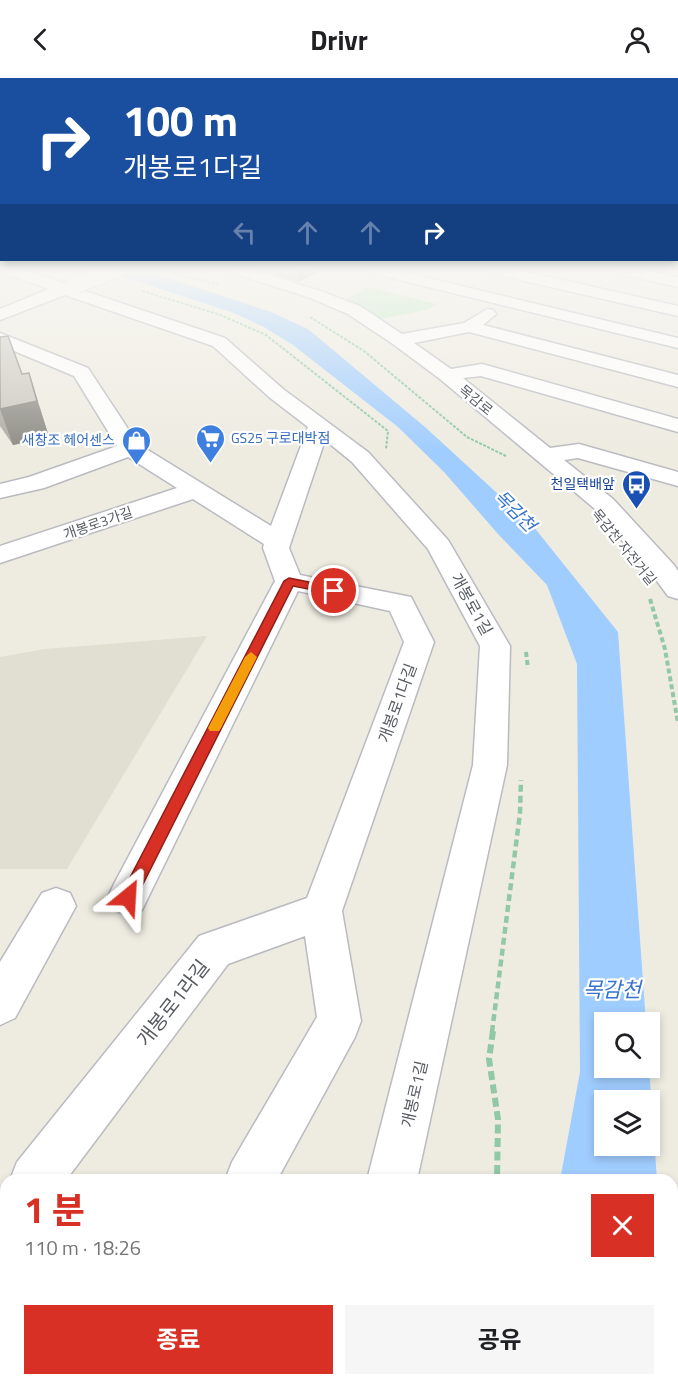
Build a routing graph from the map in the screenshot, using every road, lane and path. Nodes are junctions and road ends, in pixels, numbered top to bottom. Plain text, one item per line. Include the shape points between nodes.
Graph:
1 (186, 330) edge
2 (331, 330) edge
3 (384, 330) edge
4 (453, 330) edge
5 (481, 330) edge
6 (626, 330) edge
7 (0, 338) edge
8 (399, 340) junction
9 (678, 343) edge
10 (447, 375) junction
11 (678, 381) edge
12 (319, 425) junction
13 (678, 426) edge
14 (130, 449) junction
15 (678, 453) edge
16 (506, 456) dead end
17 (545, 456) junction
18 (670, 477) edge
19 (196, 490) junction
20 (0, 491) edge
21 (279, 542) junction
22 (0, 555) edge
23 (289, 581) junction
24 (667, 581) edge
25 (678, 723) edge
26 (128, 897) dead end
27 (56, 906) dead end
28 (322, 911) junction
29 (0, 1003) edge
30 (40, 1174) edge
31 (253, 1174) edge
32 (393, 1174) edge

1 - 12 street, 개봉로1길 via 219,342
2 - 16 path via 364,351 467,437
3 - 8 street, 목감로
4 - 8 street
5 - 11 street
6 - 9 street
7 - 14 street via 81,372
8 - 10 street, 목감로
10 - 13 street via 482,370
10 - 17 street, 목감로
12 - 21 street
12 - 32 street, 개봉로1길 via 360,457 439,546 495,646 490,765
14 - 19 street
14 - 20 street via 36,483
15 - 18 street
17 - 18 street via 579,451
17 - 24 street, 목감로 via 604,504
19 - 21 street
19 - 22 street, 개봉로3가길
21 - 23 street via 276,548
23 - 26 street
23 - 28 street, 개봉로1다길 via 401,604 419,642
24 - 25 path, 목감천 자전거길 via 665,649
27 - 29 street
28 - 30 street, 개봉로1라길 via 214,950
28 - 31 street via 339,1021

